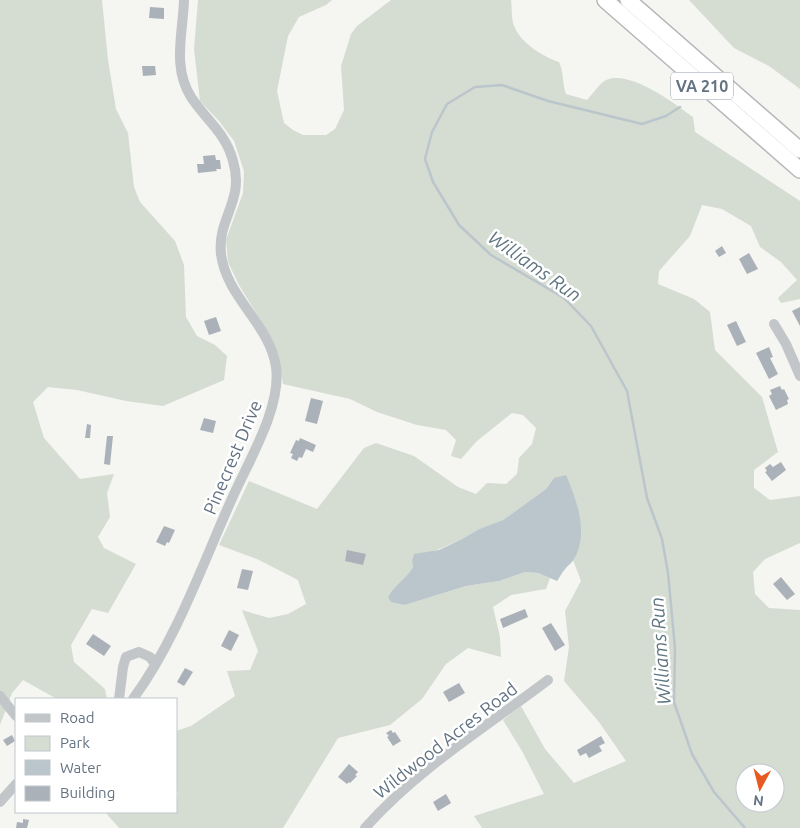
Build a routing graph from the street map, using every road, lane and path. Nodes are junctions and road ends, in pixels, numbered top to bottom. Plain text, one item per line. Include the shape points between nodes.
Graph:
1 (184, 0) edge
2 (605, 0) edge
3 (628, 0) edge
4 (800, 150) edge
5 (800, 170) edge
6 (774, 324) dead end
7 (800, 376) edge
8 (155, 664) junction
9 (548, 680) dead end
10 (0, 696) edge
11 (119, 698) edge
12 (134, 698) edge
13 (15, 715) edge
14 (15, 785) edge
15 (0, 802) edge
16 (365, 828) edge

1 - 8 street, Pinecrest Drive via 179,48 181,73 191,97 225,140 236,172 236,192 222,233 221,256 232,285 270,346 277,376 266,425 203,567
2 - 5 highway, VA 210
3 - 4 highway, VA 210
6 - 7 street
8 - 11 street via 150,657 139,652 126,657
8 - 12 street, Pinecrest Drive
9 - 16 street, Wildwood Acres Road via 418,777
10 - 13 street
14 - 15 street

